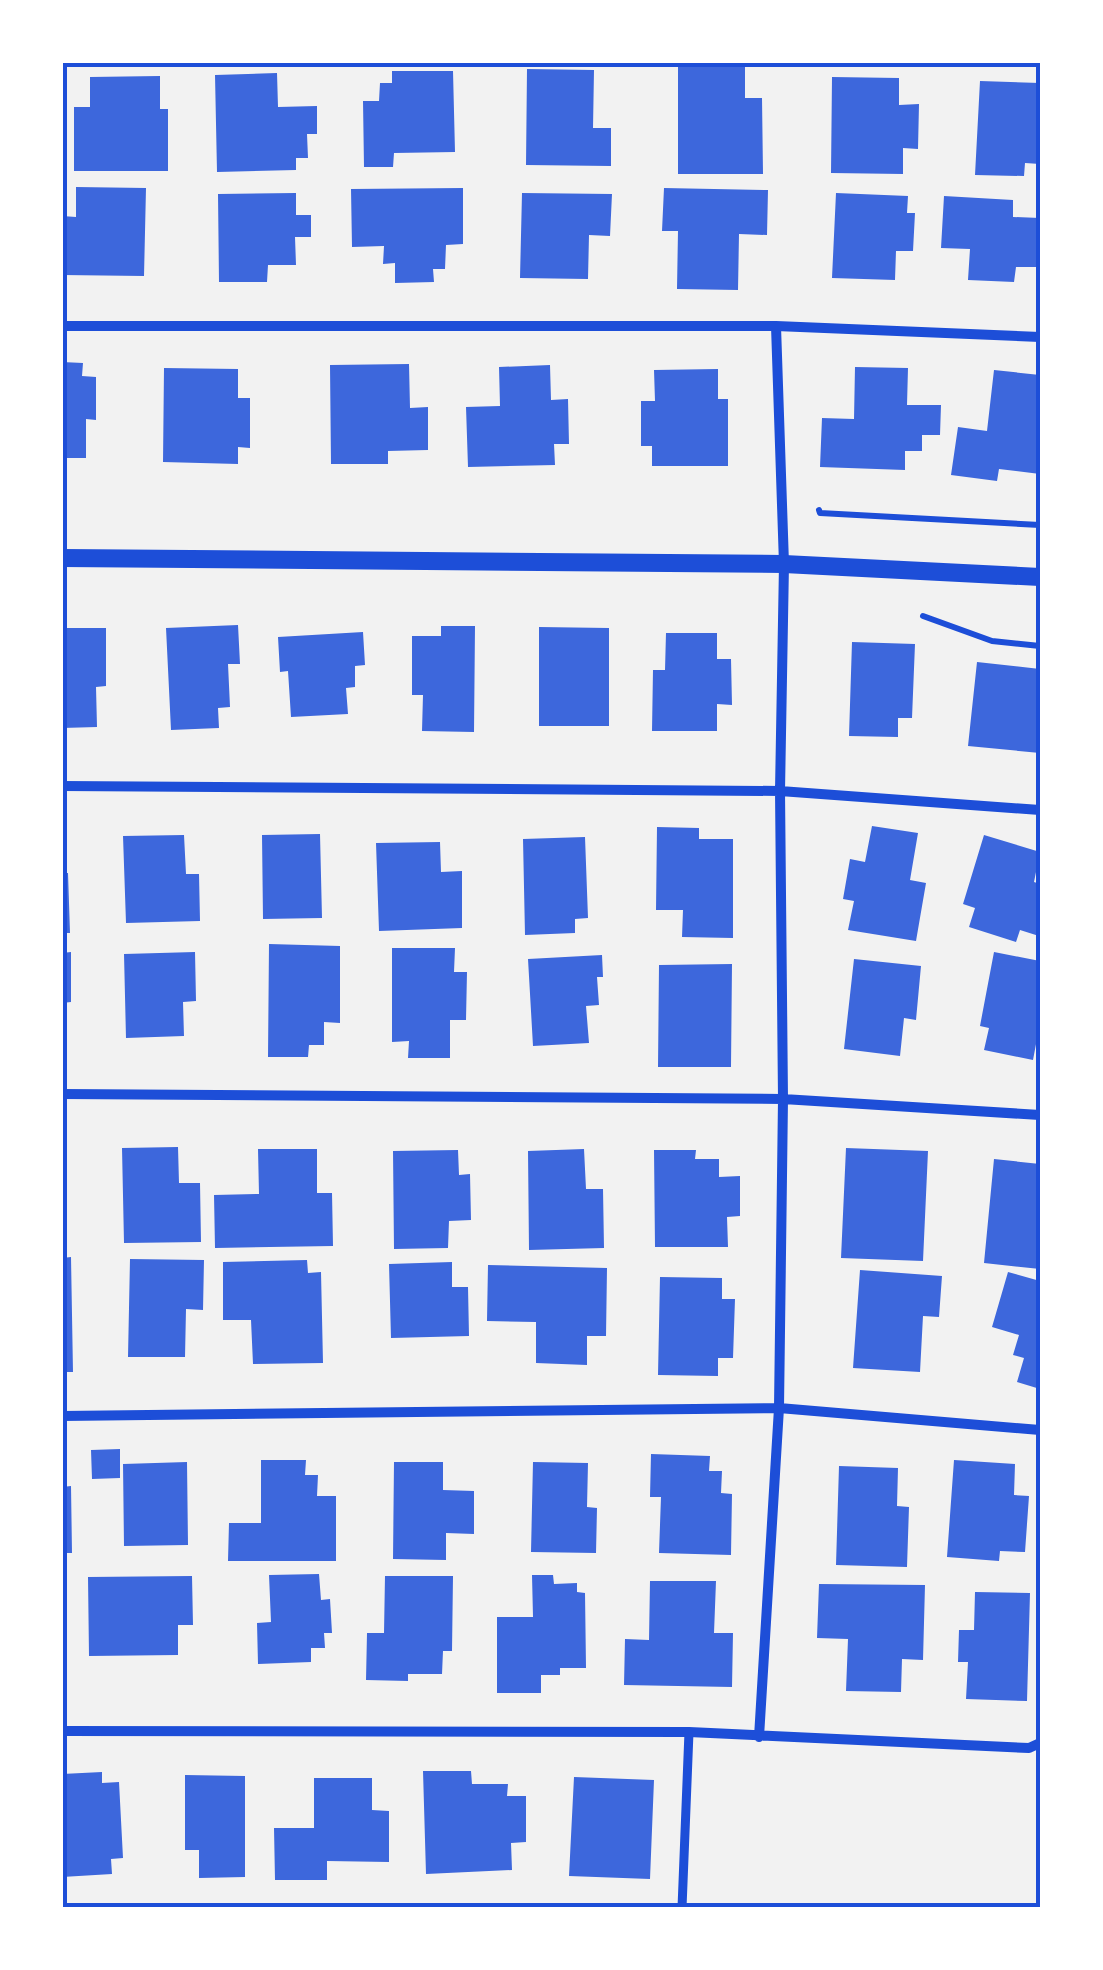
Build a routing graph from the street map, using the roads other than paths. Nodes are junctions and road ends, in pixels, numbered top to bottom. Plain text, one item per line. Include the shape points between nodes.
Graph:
1 (62, 326) edge
2 (776, 326) junction
3 (1040, 337) edge
4 (62, 558) edge
5 (784, 564) junction
6 (1040, 577) edge
7 (62, 786) edge
8 (780, 791) junction
9 (1040, 810) edge
10 (62, 1094) edge
11 (783, 1099) junction
12 (1040, 1115) edge
13 (779, 1408) junction
14 (62, 1416) edge
15 (1040, 1430) edge
16 (62, 1731) edge
17 (689, 1732) junction
18 (758, 1737) junction
19 (1040, 1744) edge
20 (682, 1908) edge

1 - 2 street
2 - 3 street
2 - 5 street
4 - 5 street
5 - 6 street
5 - 8 street
7 - 8 street
8 - 9 street
8 - 11 street
10 - 11 street
11 - 12 street
11 - 13 street
13 - 14 street
13 - 15 street
13 - 18 street
16 - 17 street
17 - 18 street
17 - 20 street
18 - 19 street

